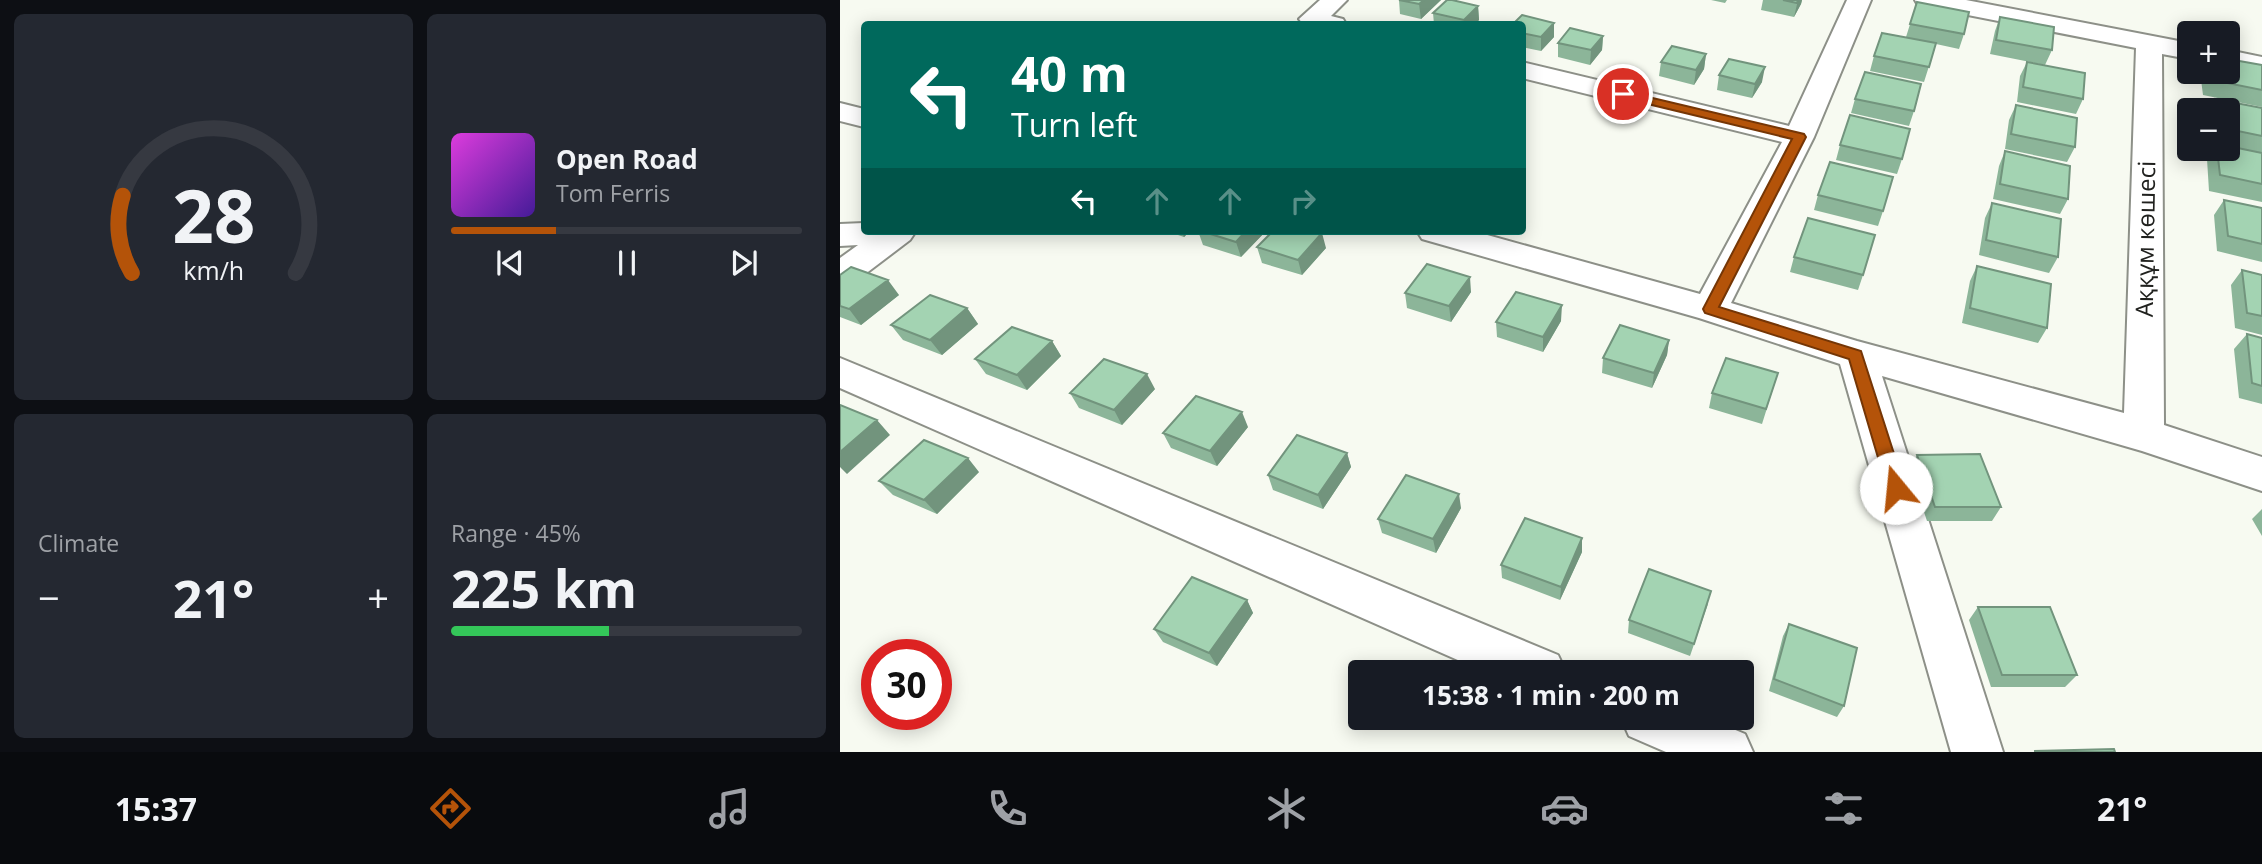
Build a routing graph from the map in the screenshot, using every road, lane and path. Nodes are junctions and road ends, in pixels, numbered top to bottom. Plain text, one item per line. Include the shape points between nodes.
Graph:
1 (1335, 0) edge
2 (1859, 0) edge
3 (1927, 0) edge
4 (1321, 21) edge
5 (2149, 43) junction
6 (2177, 49) edge
7 (2240, 60) edge
8 (2262, 65) edge
9 (1526, 71) edge
10 (840, 112) edge
11 (861, 117) edge
12 (1799, 137) junction
13 (861, 234) edge
14 (840, 235) edge
15 (894, 235) edge
16 (1448, 235) edge
17 (840, 275) edge
18 (1710, 309) junction
19 (1856, 355) junction
20 (840, 372) edge
21 (2144, 435) junction
22 (2262, 474) edge
23 (1513, 660) edge
24 (1675, 730) edge
25 (1727, 752) edge
26 (1977, 752) edge

1 - 4 street via 1312,19
2 - 12 street
3 - 5 street
5 - 6 street
5 - 21 street, Аққұм көшесі
7 - 8 street
9 - 12 street
10 - 11 street
12 - 18 street
13 - 14 street
15 - 17 street
16 - 18 street
18 - 19 street
19 - 21 street
19 - 26 street
20 - 23 street
21 - 22 street
24 - 25 street

